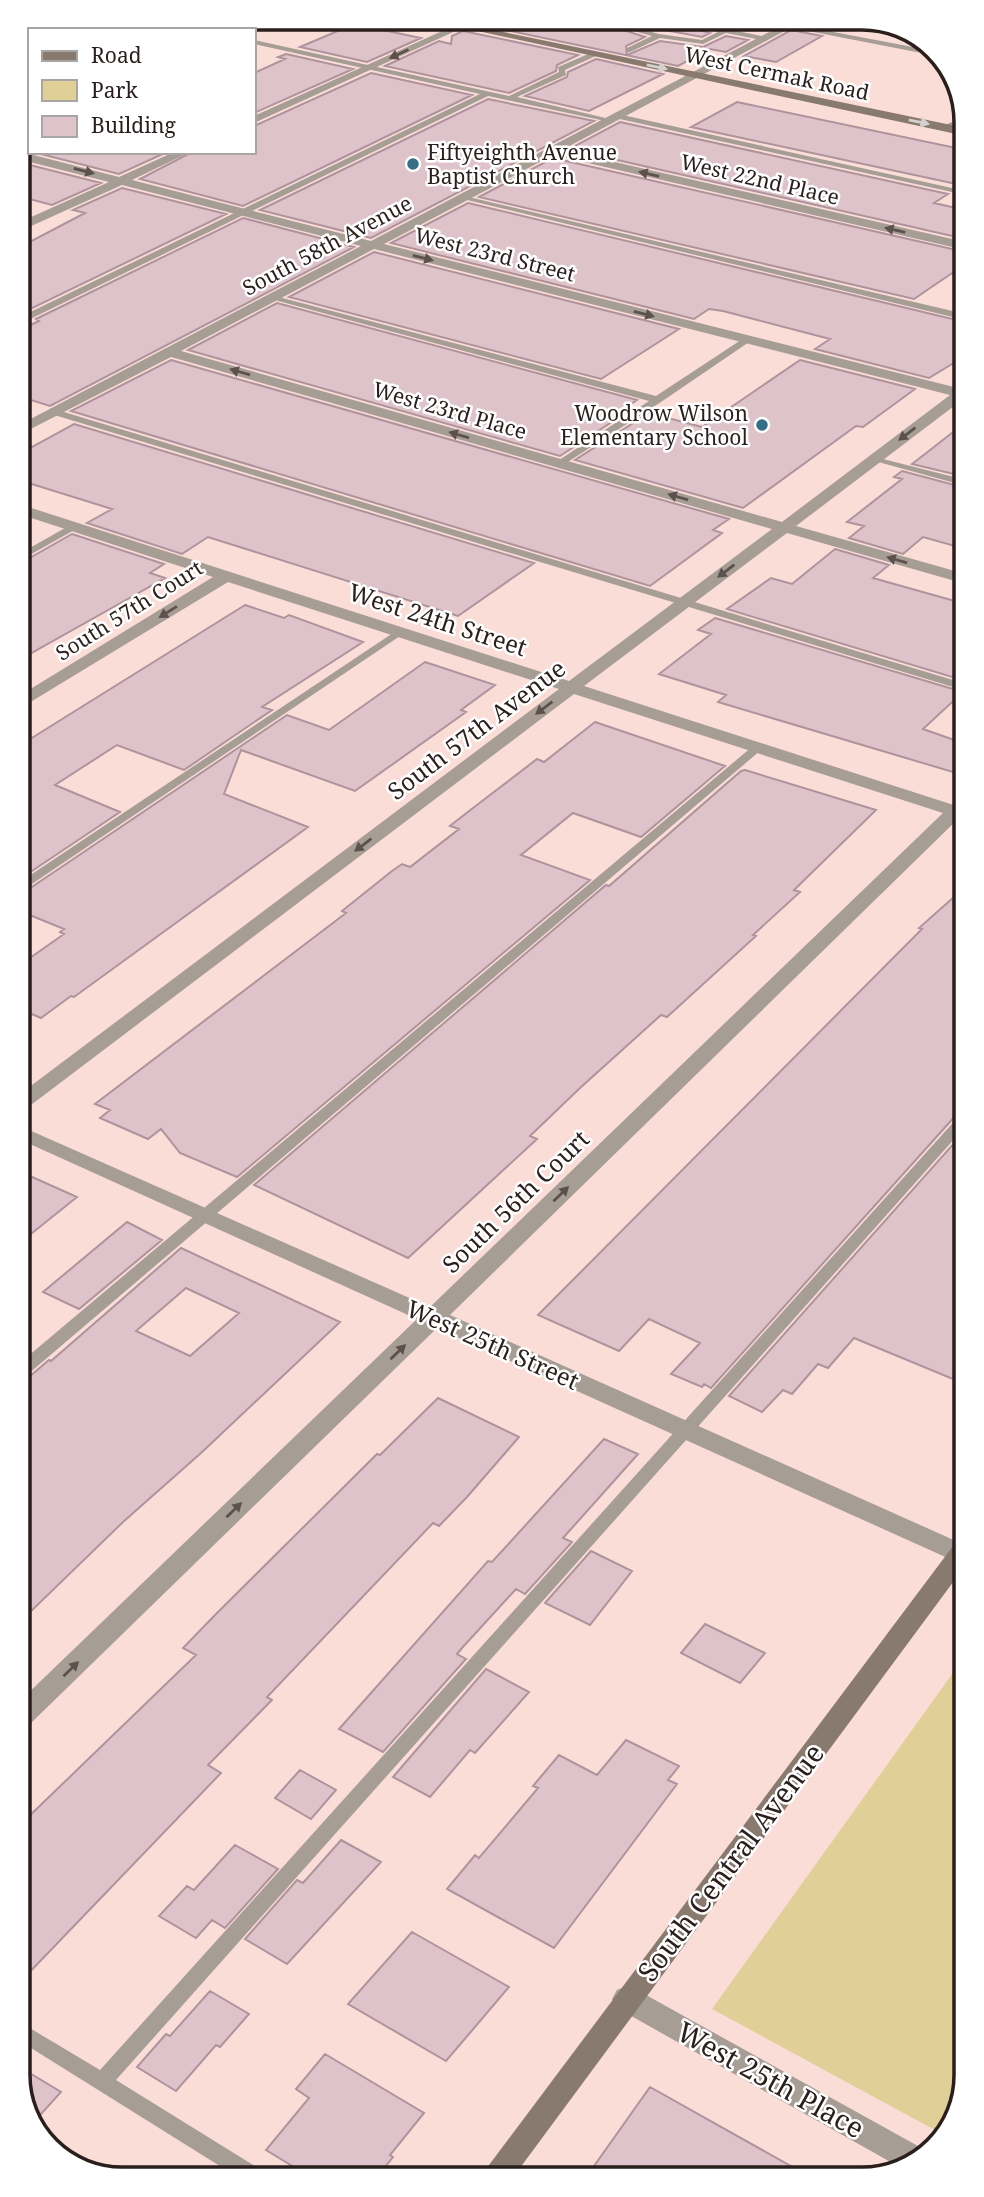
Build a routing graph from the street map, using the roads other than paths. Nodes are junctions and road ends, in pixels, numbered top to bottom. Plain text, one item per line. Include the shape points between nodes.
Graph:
1 (452, 30) edge
2 (480, 30) edge
3 (535, 30) edge
4 (635, 30) edge
5 (719, 30) edge
6 (782, 30) edge
7 (811, 30) edge
8 (724, 31) junction
9 (659, 36) junction
10 (764, 39) junction
11 (256, 43) edge
12 (630, 50) junction
13 (920, 51) edge
14 (593, 54) junction
15 (712, 66) junction
16 (370, 67) junction
17 (695, 75) junction
18 (487, 93) junction
19 (510, 98) junction
20 (614, 118) junction
21 (954, 118) edge
22 (256, 119) edge
23 (954, 130) edge
24 (551, 151) junction
25 (180, 154) edge
26 (30, 158) edge
27 (121, 181) junction
28 (954, 191) edge
29 (463, 197) junction
30 (244, 212) junction
31 (30, 223) edge
32 (954, 243) edge
33 (373, 245) junction
34 (274, 297) junction
35 (954, 314) edge
36 (30, 316) edge
37 (747, 340) junction
38 (169, 352) junction
39 (954, 392) edge
40 (954, 399) edge
41 (658, 400) junction
42 (54, 412) junction
43 (30, 425) edge
44 (874, 458) junction
45 (560, 464) junction
46 (954, 480) edge
47 (30, 512) edge
48 (74, 526) junction
49 (784, 527) junction
50 (30, 552) edge
51 (226, 576) junction
52 (954, 577) edge
53 (684, 603) junction
54 (399, 632) junction
55 (954, 685) edge
56 (571, 687) junction
57 (30, 697) edge
58 (757, 748) junction
59 (954, 811) edge
60 (954, 818) edge
61 (30, 881) edge
62 (30, 1096) edge
63 (954, 1130) edge
64 (30, 1136) edge
65 (205, 1215) junction
66 (433, 1317) junction
67 (30, 1363) edge
68 (685, 1430) junction
69 (954, 1548) edge
70 (954, 1564) edge
71 (30, 1708) edge
72 (627, 1999) junction
73 (30, 2037) edge
74 (102, 2082) junction
75 (907, 2156) edge
76 (238, 2167) edge
77 (502, 2167) edge

1 -> 16 street
2 - 14 main road, West Cermak Road
3 - 12 main road, West Cermak Road
4 - 9 lane
5 - 8 lane
6 - 10 street, South 58th Avenue
7 - 13 lane
8 - 9 lane via 703,42
8 - 10 lane
9 - 12 lane
10 - 15 street, South 58th Avenue
11 - 16 lane
12 - 15 main road, West Cermak Road
14 -> 17 main road, West Cermak Road
14 - 19 lane
15 - 17 street, South 58th Avenue
15 - 21 main road, West Cermak Road
16 - 18 lane
16 - 22 street
17 - 20 street, South 58th Avenue
17 -> 23 main road, West Cermak Road
18 - 19 lane
18 - 30 lane
19 - 20 lane
20 - 24 street, South 58th Avenue
20 - 28 lane
24 - 29 street, South 58th Avenue
32 -> 24 street, West 22nd Place
25 - 27 street
26 -> 27 street, West 23rd Street
27 - 30 street, West 23rd Street
27 - 31 street
29 - 33 street, South 58th Avenue
29 - 35 lane
30 - 33 street, West 23rd Street
30 - 36 lane
33 - 34 street, South 58th Avenue
33 -> 37 street, West 23rd Street
34 - 38 street, South 58th Avenue
34 - 41 lane
37 - 39 street, West 23rd Street
37 - 41 lane
38 - 42 street, South 58th Avenue
45 -> 38 street, West 23rd Place
40 -> 44 street, South 57th Avenue
41 - 45 lane
42 - 43 street, South 58th Avenue
42 - 53 lane
44 - 46 lane
44 - 49 street, South 57th Avenue
49 -> 45 street, West 23rd Place
47 - 48 street, West 24th Street
48 - 50 lane
48 - 51 street, West 24th Street
52 -> 49 street, West 23rd Place
49 -> 53 street, South 57th Avenue
51 - 54 street, West 24th Street
51 -> 57 street, South 57th Court
53 - 55 lane
53 - 56 street, South 57th Avenue
54 - 56 street, West 24th Street
54 - 61 lane
56 - 58 street, West 24th Street
56 -> 62 street, South 57th Avenue
58 - 59 street, West 24th Street
58 - 65 lane
66 -> 60 street, South 56th Court
63 - 68 lane
64 - 65 street, West 25th Street
65 - 66 street, West 25th Street
65 - 67 lane
66 - 68 street, West 25th Street
71 -> 66 street, South 56th Court
68 - 69 street, West 25th Street
68 - 74 lane
70 - 72 main road, South Central Avenue
72 - 75 street, West 25th Place
72 - 77 main road, South Central Avenue
73 - 74 lane
74 - 76 lane

